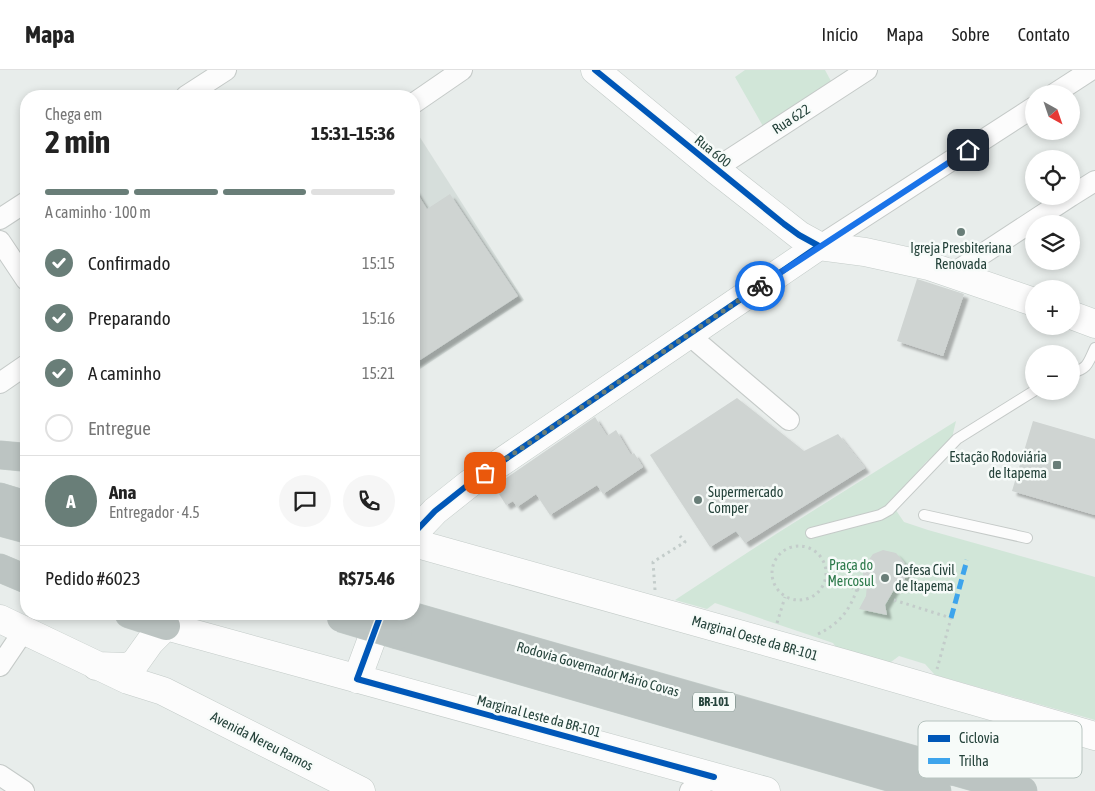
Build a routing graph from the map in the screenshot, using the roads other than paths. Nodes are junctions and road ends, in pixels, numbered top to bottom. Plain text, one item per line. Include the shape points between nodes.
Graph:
1 (226, 70) edge
2 (462, 70) edge
3 (596, 70) edge
4 (867, 70) edge
5 (1090, 70) edge
6 (1068, 85) edge
7 (195, 90) edge
8 (420, 99) edge
9 (1025, 113) edge
10 (715, 169) junction
11 (1095, 181) edge
12 (1080, 190) edge
13 (1057, 205) edge
14 (20, 206) edge
15 (0, 219) edge
16 (0, 241) edge
17 (819, 246) junction
18 (20, 271) edge
19 (952, 274) junction
20 (1025, 299) edge
21 (1080, 318) edge
22 (1095, 324) edge
23 (689, 335) junction
24 (1095, 348) edge
25 (20, 369) edge
26 (1080, 371) edge
27 (0, 383) edge
28 (1025, 397) edge
29 (789, 420) dead end
30 (0, 497) edge
31 (20, 503) edge
32 (924, 515) dead end
33 (0, 522) edge
34 (20, 527) edge
35 (420, 527) edge
36 (811, 533) dead end
37 (1027, 538) dead end
38 (420, 545) edge
39 (0, 568) edge
40 (20, 576) edge
41 (148, 620) edge
42 (379, 620) edge
43 (388, 620) edge
44 (402, 621) edge
45 (8, 622) edge
46 (166, 626) junction
47 (134, 663) junction
48 (0, 666) edge
49 (96, 666) junction
50 (357, 679) junction
51 (163, 692) junction
52 (1043, 721) edge
53 (1082, 732) edge
54 (1095, 736) edge
55 (918, 762) edge
56 (0, 775) edge
57 (714, 777) junction
58 (976, 778) edge
59 (24, 791) edge
60 (361, 791) edge
61 (690, 791) edge
62 (766, 791) edge
63 (937, 791) edge
64 (1023, 791) edge

1 - 7 street
2 - 8 street
3 - 10 main road, Rua 600
4 - 10 street, Rua 622
5 - 6 street
9 - 17 street
10 - 17 main road, Rua 600 via 799,235
11 - 12 street
13 - 19 street
14 - 15 street
16 - 18 street
17 - 19 main road, Rua 600 via 909,261
17 - 23 main road
19 - 20 main road, Rua 600
21 - 22 main road
23 - 29 street
23 - 35 main road via 469,484
24 - 26 lane via 1086,367
25 - 27 street
28 - 36 lane via 957,439 889,510
30 - 31 highway
32 - 37 lane
33 - 34 highway
38 - 52 main road, Marginal Oeste da BR-101
39 - 40 highway
41 - 46 highway
42 - 50 main road
43 - 44 highway, Rodovia Governador Mário Covas / BR-101, bridge
44 - 55 highway, Rodovia Governador Mário Covas / BR-101
44 - 63 highway, Rodovia Governador Mário Covas / BR-101
45 - 47 main road, Avenida Nereu Ramos via 96,647
45 - 48 street
45 - 49 main road, Avenida Nereu Ramos
46 - 47 main road
46 - 50 main road, Marginal Leste da BR-101
47 - 49 main road via 127,667
47 - 51 main road, Avenida Nereu Ramos
49 - 51 main road, Avenida Nereu Ramos
50 - 57 main road, Marginal Leste da BR-101
51 - 60 main road, Avenida Nereu Ramos
53 - 54 main road, Marginal Oeste da BR-101
56 - 59 street
57 - 61 street
57 - 62 main road, Marginal Leste da BR-101
58 - 64 highway, Rodovia Governador Mário Covas / BR-101

